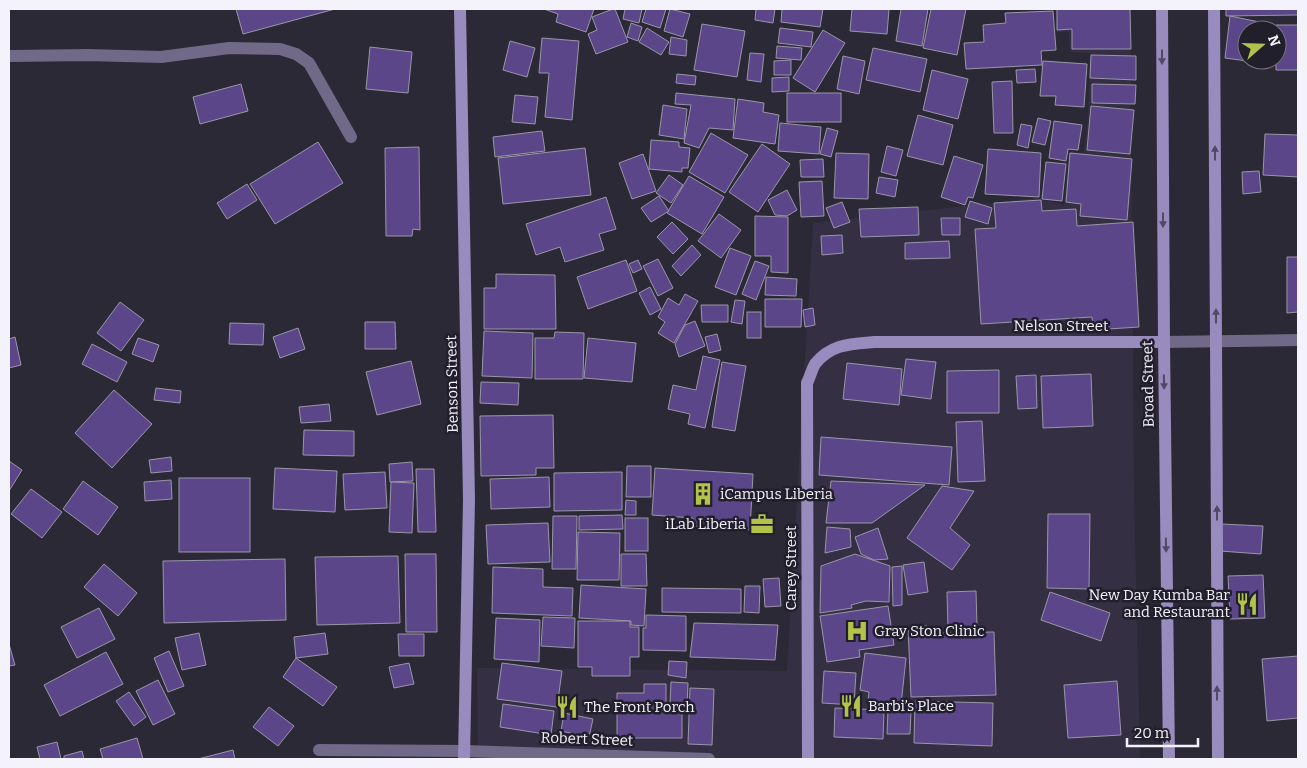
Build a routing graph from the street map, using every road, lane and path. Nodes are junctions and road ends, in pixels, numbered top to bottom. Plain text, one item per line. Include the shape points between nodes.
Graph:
1 (460, 9) edge
2 (1162, 9) edge
3 (1214, 9) edge
4 (9, 56) edge
5 (351, 137) dead end
6 (1298, 340) edge
7 (1216, 341) junction
8 (1164, 342) junction
9 (826, 352) joint
10 (319, 750) dead end
11 (464, 755) edge
12 (709, 759) edge
13 (808, 759) edge
14 (1169, 759) edge
15 (1218, 759) edge

1 - 11 street, Benson Street via 470,499
2 -> 8 street, Broad Street
7 -> 3 street
4 - 5 street via 161,57 229,48 280,49 296,54 309,64
6 - 7 street, Nelson Street
7 - 8 street, Nelson Street
15 -> 7 street
8 - 9 street, Nelson Street via 874,342 848,344
8 -> 14 street, Broad Street
9 - 13 street, Carey Street via 814,365 807,383
10 - 11 street, Robert Street
11 - 12 street, Robert Street

